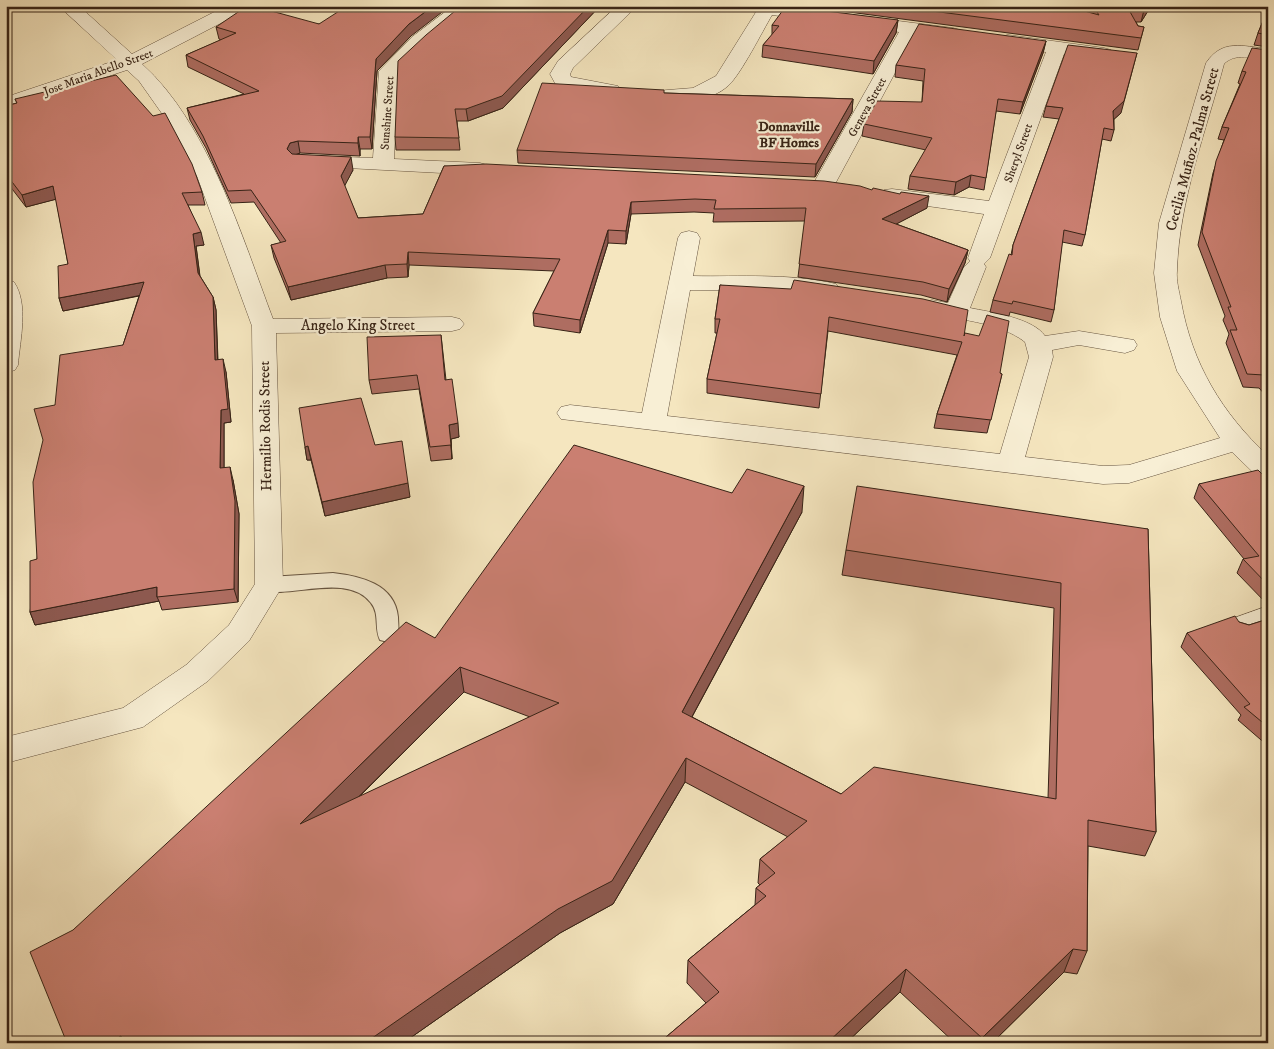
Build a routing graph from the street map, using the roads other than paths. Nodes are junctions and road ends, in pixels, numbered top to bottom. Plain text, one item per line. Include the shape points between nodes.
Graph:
1 (68, 6) edge
2 (240, 6) edge
3 (465, 6) edge
4 (628, 6) edge
5 (758, 8) edge
6 (910, 28) junction
7 (969, 36) edge
8 (988, 38) edge
9 (1057, 47) junction
10 (1268, 55) edge
11 (1122, 56) edge
12 (131, 62) junction
13 (628, 91) edge
14 (648, 93) edge
15 (6, 104) edge
16 (301, 161) edge
17 (383, 165) junction
18 (500, 170) edge
19 (824, 187) edge
20 (872, 193) edge
21 (997, 209) junction
22 (689, 238) dead end
23 (680, 283) junction
24 (6, 287) edge
25 (848, 292) edge
26 (912, 303) edge
27 (956, 313) junction
28 (452, 324) dead end
29 (264, 326) junction
30 (1039, 344) junction
31 (1125, 345) dead end
32 (6, 364) edge
33 (570, 413) dead end
34 (652, 423) junction
35 (1237, 442) junction
36 (1010, 465) junction
37 (1268, 472) edge
38 (269, 585) junction
39 (388, 634) dead end
40 (6, 750) edge

1 - 12 street, Hermilio Rodis Street
2 - 12 street, Jose Maria Abello Street
3 - 17 street, Sunshine Street via 419,41 389,71
4 - 13 street via 565,65 560,74 563,81 574,85
5 - 6 street
5 - 14 street via 723,80 715,87 690,96
6 - 7 street
6 - 19 street, Geneva Street
8 - 9 street
9 - 11 street
9 - 21 street, Sheryl Street
10 - 35 street, Cecilia Muñoz-Palma Street via 1224,52 1215,63 1170,223 1165,273 1172,317 1189,371
12 - 15 street, Jose Maria Abello Street
12 - 29 street, Hermilio Rodis Street via 180,124 208,176
16 - 17 street
17 - 18 street
20 - 21 street
21 - 27 street, Sheryl Street
22 - 23 street
23 - 25 street via 787,284
23 - 34 street
24 - 32 street via 11,314
26 - 27 street
27 - 30 street via 1010,326 1032,335
28 - 29 street, Angelo King Street
29 - 38 street, Hermilio Rodis Street
30 - 31 street via 1079,338
30 - 36 street via 1041,357
33 - 34 street
34 - 36 street
35 - 36 street via 1129,474 1103,475
35 - 37 street, Cecilia Muñoz-Palma Street
38 - 39 lane via 309,579 338,580 362,587 378,596 385,607
38 - 40 street via 239,633 197,673 132,718

